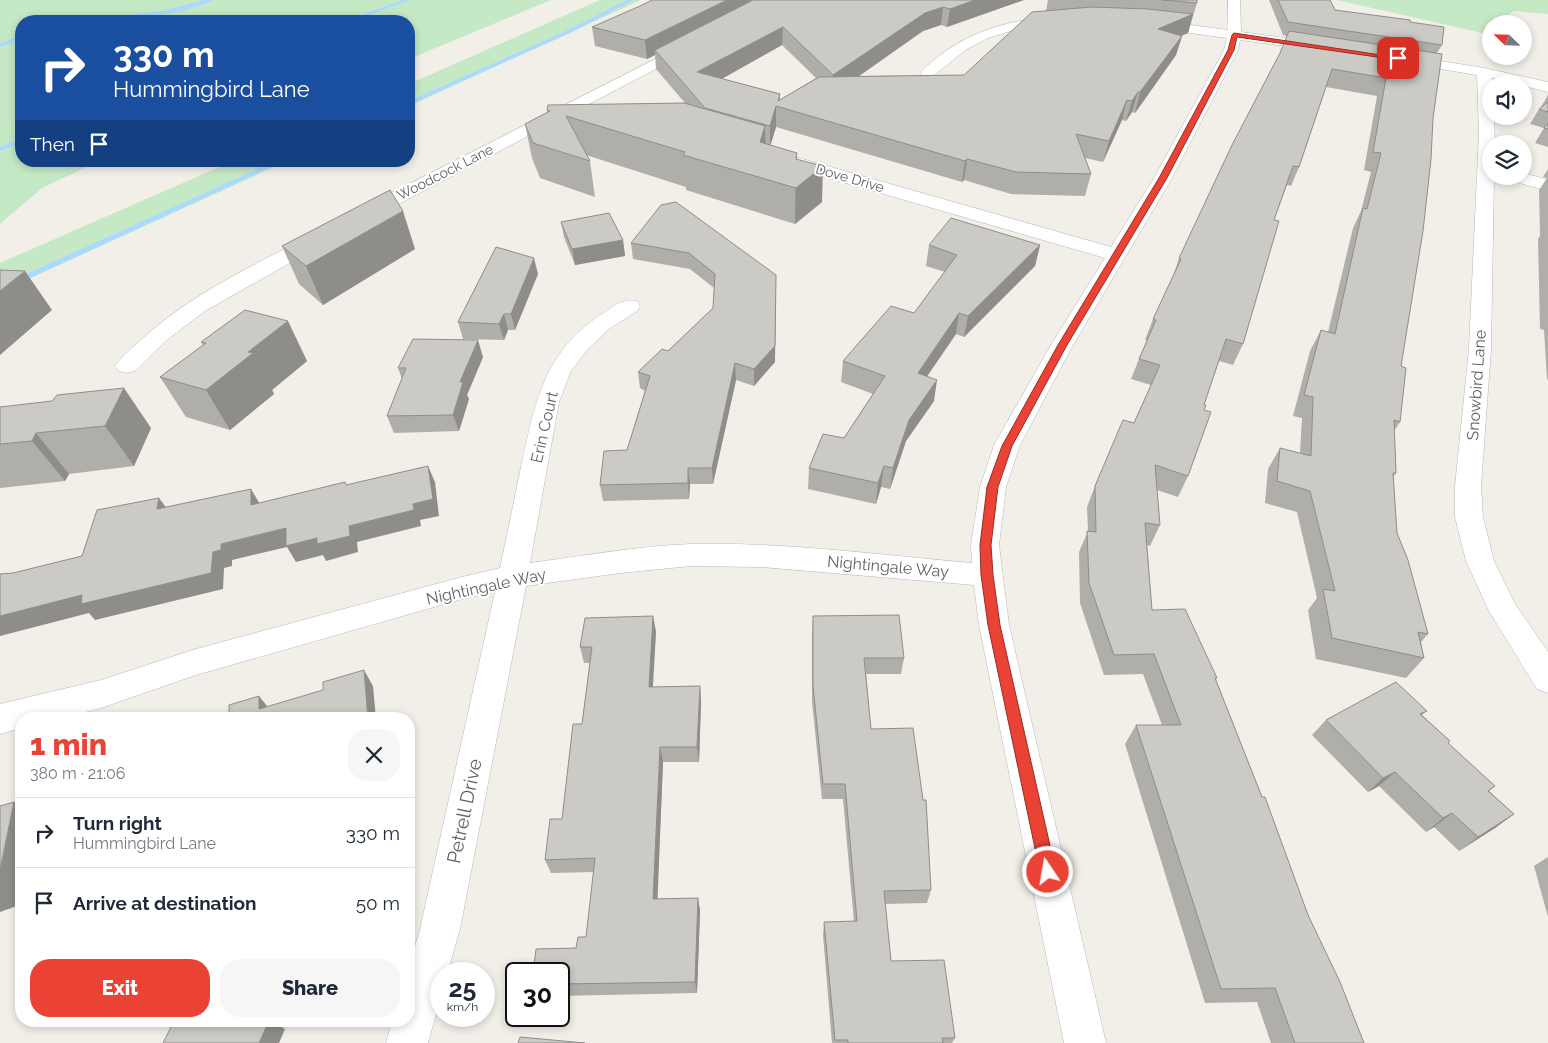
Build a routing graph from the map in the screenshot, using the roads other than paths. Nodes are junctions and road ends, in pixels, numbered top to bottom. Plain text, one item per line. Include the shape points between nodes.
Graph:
1 (1234, 0) edge
2 (1067, 20) edge
3 (1138, 22) edge
4 (1234, 35) junction
5 (707, 36) edge
6 (1339, 50) edge
7 (1386, 57) edge
8 (1484, 72) junction
9 (928, 73) edge
10 (1548, 86) edge
11 (585, 100) junction
12 (613, 108) edge
13 (1487, 135) edge
14 (771, 155) edge
15 (1532, 181) edge
16 (1487, 185) edge
17 (1548, 186) edge
18 (347, 223) edge
19 (330, 233) edge
20 (1116, 255) junction
21 (629, 306) dead end
22 (127, 366) dead end
23 (987, 575) junction
24 (513, 577) junction
25 (1548, 679) edge
26 (28, 712) edge
27 (15, 715) edge
28 (0, 719) edge
29 (415, 1018) edge
30 (412, 1027) edge
31 (408, 1043) edge
32 (1085, 1043) edge

1 - 4 street
2 - 9 street via 1019,25 980,36
3 - 4 street
4 - 6 street
4 - 20 street via 1231,50 1163,178
5 - 11 street, Woodcock Lane
7 - 8 street
8 - 10 street
8 - 13 street, Snowbird Lane
11 - 12 street
11 - 18 street, Woodcock Lane
14 - 20 street, Dove Drive
15 - 17 street
16 - 25 street, Snowbird Lane via 1480,349 1468,486 1469,517 1480,561 1504,611
19 - 22 street via 197,306 156,337
20 - 23 street via 1007,446 993,487 985,545
21 - 24 street, Erin Court via 601,324 560,370 547,402
23 - 24 street, Nightingale Way via 761,556 691,555
23 - 32 street via 994,625
24 - 26 street, Nightingale Way via 462,588 196,662 101,694
24 - 29 street, Petrell Drive via 440,929
27 - 28 street, Nightingale Way
30 - 31 street, Petrell Drive

